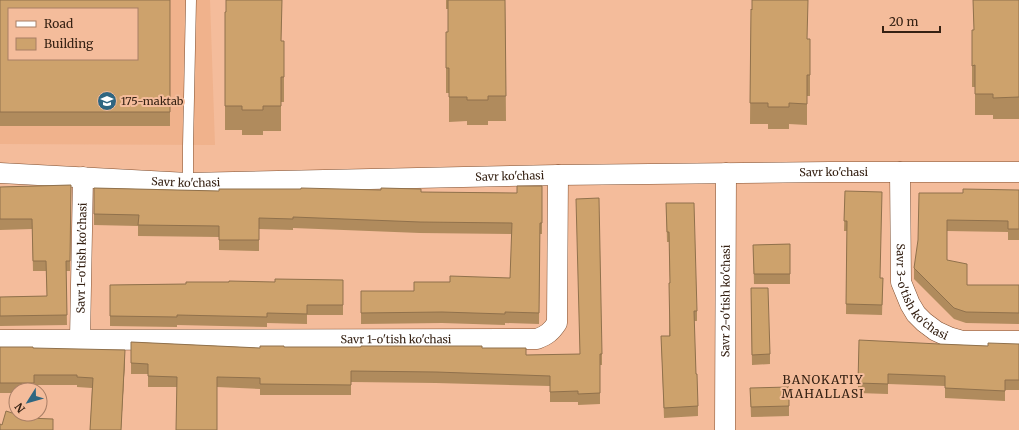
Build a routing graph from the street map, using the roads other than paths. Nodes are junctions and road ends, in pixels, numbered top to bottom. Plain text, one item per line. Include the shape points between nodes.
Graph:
1 (191, 0) edge
2 (900, 172) junction
3 (1019, 172) edge
4 (0, 173) edge
5 (726, 173) junction
6 (558, 175) junction
7 (83, 177) junction
8 (188, 183) junction
9 (80, 339) junction
10 (0, 340) edge
11 (1019, 341) edge
12 (725, 430) edge

1 - 8 lane
2 - 3 street, Savr ko'chasi
2 - 5 street, Savr ko'chasi
2 - 11 street, Savr 3-o'tish ko'chasi via 901,282 916,314 936,331 963,341
4 - 7 street, Savr ko'chasi
5 - 6 street, Savr ko'chasi
5 - 12 street, Savr 2-o'tish ko'chasi
6 - 8 street, Savr ko'chasi
6 - 9 street, Savr 1-o'tish ko'chasi via 557,323 552,331 537,339
7 - 8 street, Savr ko'chasi
7 - 9 street, Savr 1-o'tish ko'chasi
9 - 10 street, Savr 1-o'tish ko'chasi

